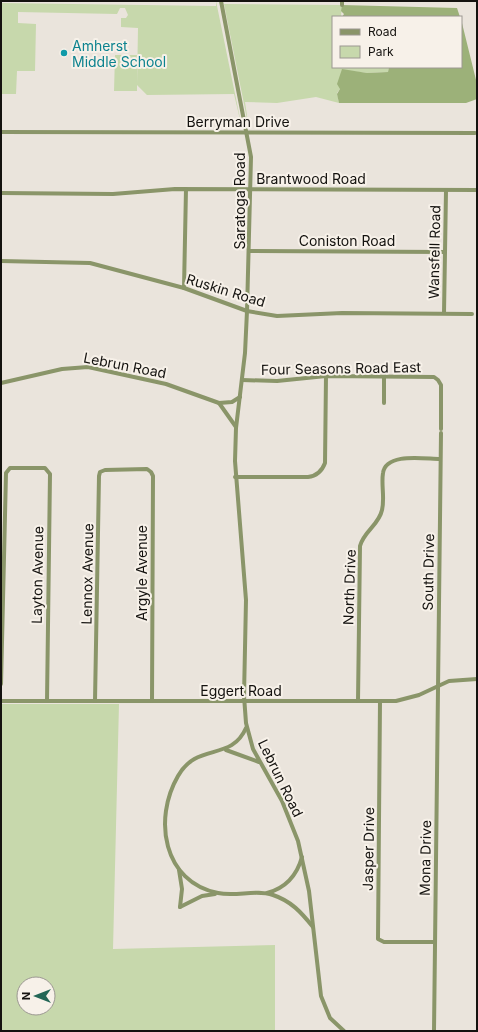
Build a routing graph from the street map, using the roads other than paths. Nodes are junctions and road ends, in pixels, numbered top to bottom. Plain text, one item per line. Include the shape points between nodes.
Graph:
1 (221, 1) edge
2 (1, 132) edge
3 (246, 132) junction
4 (474, 133) dead end
5 (186, 189) junction
6 (252, 189) junction
7 (477, 190) edge
8 (446, 191) junction
9 (1, 193) edge
10 (250, 251) junction
11 (445, 252) junction
12 (1, 261) edge
13 (184, 288) junction
14 (247, 311) junction
15 (444, 313) junction
16 (472, 314) dead end
17 (326, 376) junction
18 (384, 376) junction
19 (242, 380) junction
20 (1, 383) edge
21 (240, 397) junction
22 (219, 403) junction
23 (384, 403) dead end
24 (236, 428) junction
25 (440, 459) junction
26 (125, 469) joint
27 (235, 477) junction
28 (477, 679) edge
29 (1, 684) edge
30 (438, 685) junction
31 (1, 701) edge
32 (47, 701) junction
33 (95, 701) junction
34 (152, 701) junction
35 (244, 701) junction
36 (380, 701) junction
37 (358, 702) junction
38 (246, 728) junction
39 (226, 750) junction
40 (259, 762) junction
41 (302, 856) junction
42 (179, 869) junction
43 (218, 893) junction
44 (267, 894) junction
45 (313, 927) junction
46 (435, 942) junction
47 (344, 1031) edge
48 (434, 1031) edge

1 - 3 street, Saratoga Road
2 - 3 street, Berryman Drive
3 - 4 street, Berryman Drive
3 - 6 street, Saratoga Road via 251,157
5 - 6 street, Brantwood Road
5 - 9 street, Brantwood Road via 113,194
5 - 13 street
6 - 8 street, Brantwood Road
6 - 10 street, Saratoga Road
7 - 8 street, Brantwood Road
8 - 11 street, Wansfell Road
10 - 11 street, Coniston Road
10 - 14 street, Saratoga Road
11 - 15 street, Wansfell Road
12 - 13 street, Ruskin Road via 90,263
13 - 14 street, Ruskin Road
14 - 15 street, Ruskin Road via 295,316 342,313
14 - 19 street, Saratoga Road
15 - 16 street, Ruskin Road
17 - 18 street, Four Seasons Road East
17 - 19 street, Four Seasons Road East via 277,381
17 - 27 street via 325,463 322,470 308,477
18 - 23 street
18 - 25 street, Four Seasons Road East via 431,376 441,385
19 - 21 street, Lebrun Road
20 - 22 street, Lebrun Road via 62,369 88,367 166,384
21 - 22 street via 228,403
21 - 24 street, Lebrun Road
22 - 24 street
24 - 27 street, Lebrun Road
25 - 30 street, South Drive
25 - 37 street, North Drive via 396,459 384,468 382,510 377,523 360,546
26 - 33 street, Lennox Avenue via 105,470 100,472 99,476
26 - 34 street, Argyle Avenue via 147,469 153,476
27 - 35 street, Lebrun Road via 246,596
28 - 30 street, Eggert Road via 458,679
29 - 32 street, Layton Avenue via 6,473 10,468 45,468 50,474
30 - 36 street, Eggert Road via 408,699
30 - 46 street, Mona Drive
31 - 32 street, Eggert Road
32 - 33 street, Eggert Road
33 - 34 street, Eggert Road
34 - 35 street, Eggert Road
35 - 37 street, Eggert Road
35 - 38 street, Lebrun Road
36 - 37 street, Eggert Road
36 - 46 street, Jasper Drive via 378,939 384,942
38 - 39 street via 236,743
38 - 40 street, Lebrun Road
39 - 40 street
39 - 42 street via 200,754 190,761 181,771 168,797 164,814 166,839
40 - 41 street, Lebrun Road via 285,808
41 - 44 street via 292,878 282,887
41 - 45 street, Lebrun Road
42 - 43 street via 197,885
42 - 43 street via 182,889 180,907 202,896
43 - 44 street
44 - 45 street via 293,905
45 - 47 street, Lebrun Road via 322,1000 330,1018
46 - 48 street, Mona Drive

